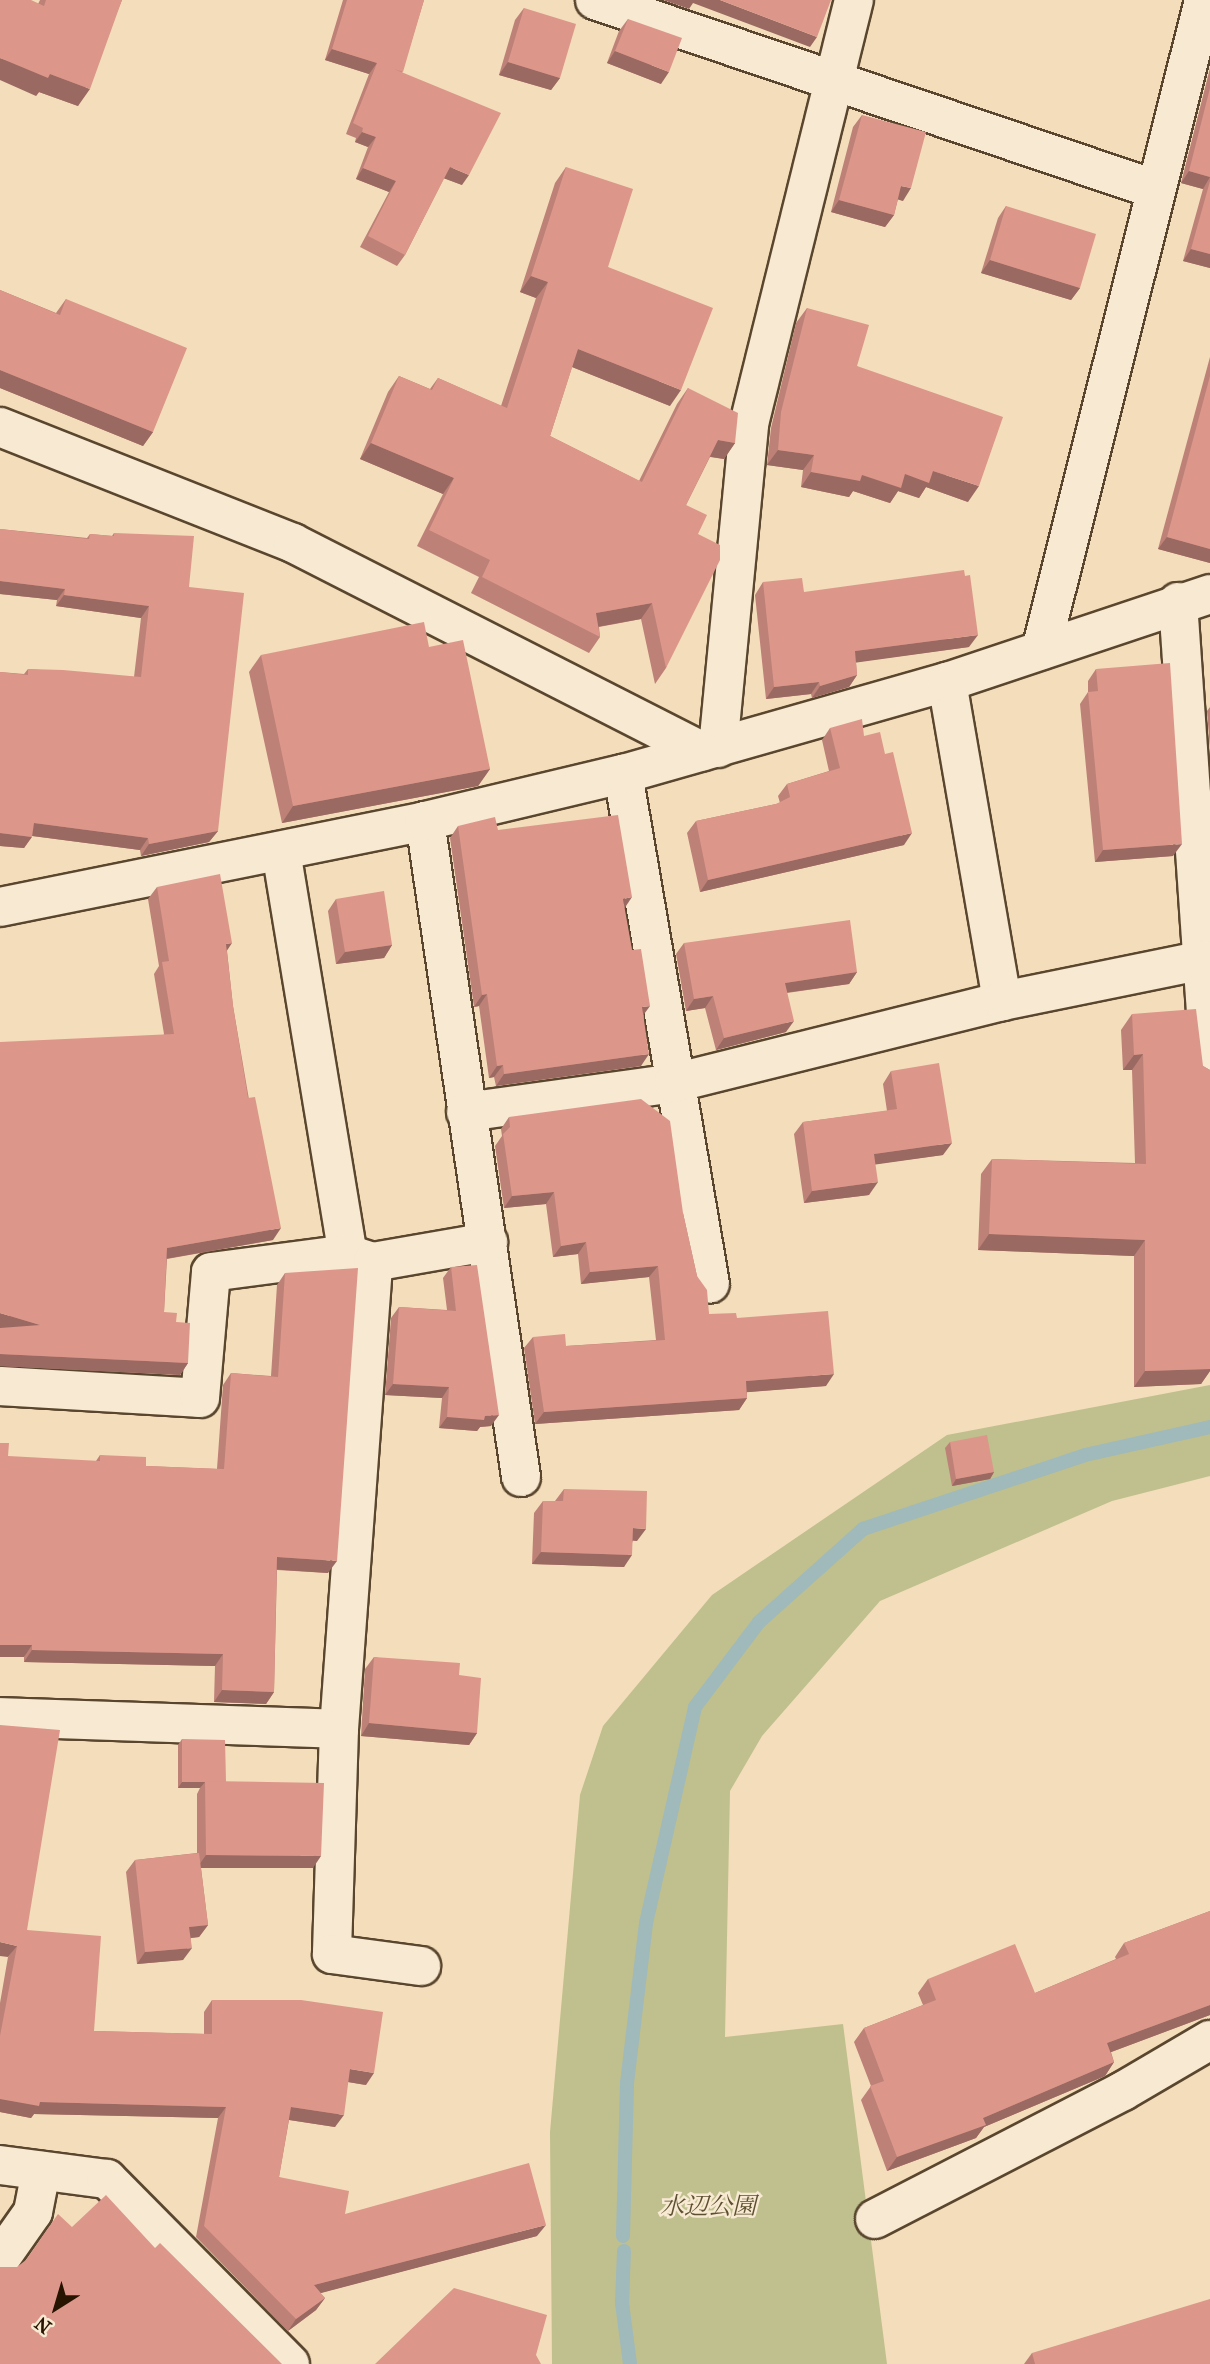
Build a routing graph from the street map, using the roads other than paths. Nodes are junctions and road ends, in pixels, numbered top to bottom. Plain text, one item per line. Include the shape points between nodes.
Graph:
1 (595, 0) edge
2 (854, 0) edge
3 (1204, 0) edge
4 (644, 7) edge
5 (834, 82) junction
6 (1154, 189) junction
7 (0, 427) edge
8 (1194, 598) edge
9 (1041, 650) junction
10 (947, 682) junction
11 (710, 750) junction
12 (624, 774) junction
13 (425, 821) junction
14 (281, 851) junction
15 (0, 907) edge
16 (1203, 960) junction
17 (1208, 1000) edge
18 (1002, 1001) junction
19 (1210, 1070) edge
20 (674, 1083) junction
21 (466, 1112) junction
22 (488, 1242) junction
23 (361, 1258) junction
24 (710, 1284) dead end
25 (0, 1386) edge
26 (521, 1477) dead end
27 (0, 1717) edge
28 (340, 1729) junction
29 (421, 1966) dead end
30 (1210, 2040) edge
31 (0, 2165) edge
32 (41, 2171) junction
33 (875, 2219) dead end
34 (0, 2259) edge
35 (290, 2364) edge

1 - 4 street
2 - 5 street
3 - 6 street
4 - 5 street
5 - 6 street
5 - 11 street via 749,424
6 - 9 street
7 - 11 street via 293,542
8 - 9 street
8 - 16 street
9 - 10 street
10 - 11 street
10 - 18 street
11 - 12 street
12 - 13 street
12 - 20 street
13 - 14 street
13 - 21 street
14 - 15 street
14 - 23 street
16 - 17 street
16 - 18 street
17 - 19 street
18 - 20 street
20 - 21 street
20 - 24 street
21 - 22 street
22 - 23 street
22 - 26 street
23 - 25 street via 211,1272 200,1398
23 - 28 street
27 - 28 street
28 - 29 street via 332,1954
30 - 33 street via 1123,2091
31 - 32 street
32 - 34 street via 33,2212
32 - 35 street via 107,2179

